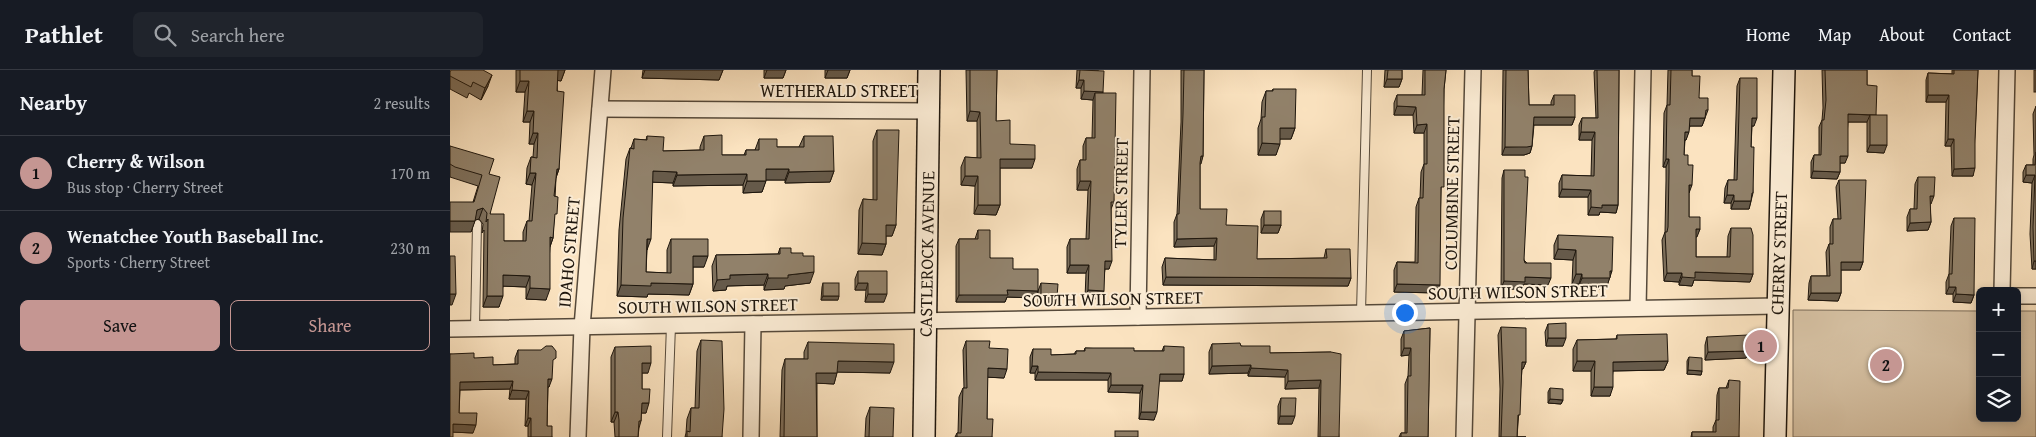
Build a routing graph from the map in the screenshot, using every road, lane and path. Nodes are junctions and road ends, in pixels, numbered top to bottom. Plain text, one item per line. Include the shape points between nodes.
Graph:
1 (603, 70) edge
2 (929, 70) edge
3 (1142, 70) edge
4 (1367, 70) edge
5 (1473, 70) edge
6 (1643, 70) edge
7 (1784, 70) edge
8 (2007, 70) edge
9 (600, 109) junction
10 (928, 110) junction
11 (477, 224) edge
12 (2002, 287) edge
13 (2021, 296) edge
14 (2036, 296) edge
15 (1778, 306) junction
16 (1638, 308) junction
17 (1467, 311) junction
18 (1361, 313) junction
19 (1138, 317) junction
20 (926, 321) junction
21 (753, 324) junction
22 (671, 325) junction
23 (582, 327) junction
24 (475, 328) junction
25 (450, 329) edge
26 (578, 437) edge
27 (667, 437) edge
28 (751, 437) edge
29 (924, 437) edge
30 (1464, 437) edge
31 (1774, 437) edge

1 - 9 street, IDAHO STREET
2 - 10 street, CASTLEROCK AVENUE
3 - 19 street, TYLER STREET
4 - 18 lane
5 - 17 street, COLUMBINE STREET
6 - 16 street
7 - 15 street, CHERRY STREET
8 - 12 street
9 - 10 street, WETHERALD STREET
9 - 23 street, IDAHO STREET
10 - 20 street, CASTLEROCK AVENUE
11 - 24 lane
13 - 14 street
15 - 16 street, SOUTH WILSON STREET
15 - 31 street, CHERRY STREET
16 - 17 street, SOUTH WILSON STREET
17 - 18 street, SOUTH WILSON STREET
17 - 30 street, COLUMBINE STREET
18 - 19 street, SOUTH WILSON STREET
19 - 20 street, SOUTH WILSON STREET
20 - 21 street, SOUTH WILSON STREET
20 - 29 street, CASTLEROCK AVENUE
21 - 22 street, SOUTH WILSON STREET
21 - 28 street
22 - 23 street, SOUTH WILSON STREET
22 - 27 lane
23 - 24 street, SOUTH WILSON STREET
23 - 26 street, IDAHO STREET
24 - 25 street, SOUTH WILSON STREET

